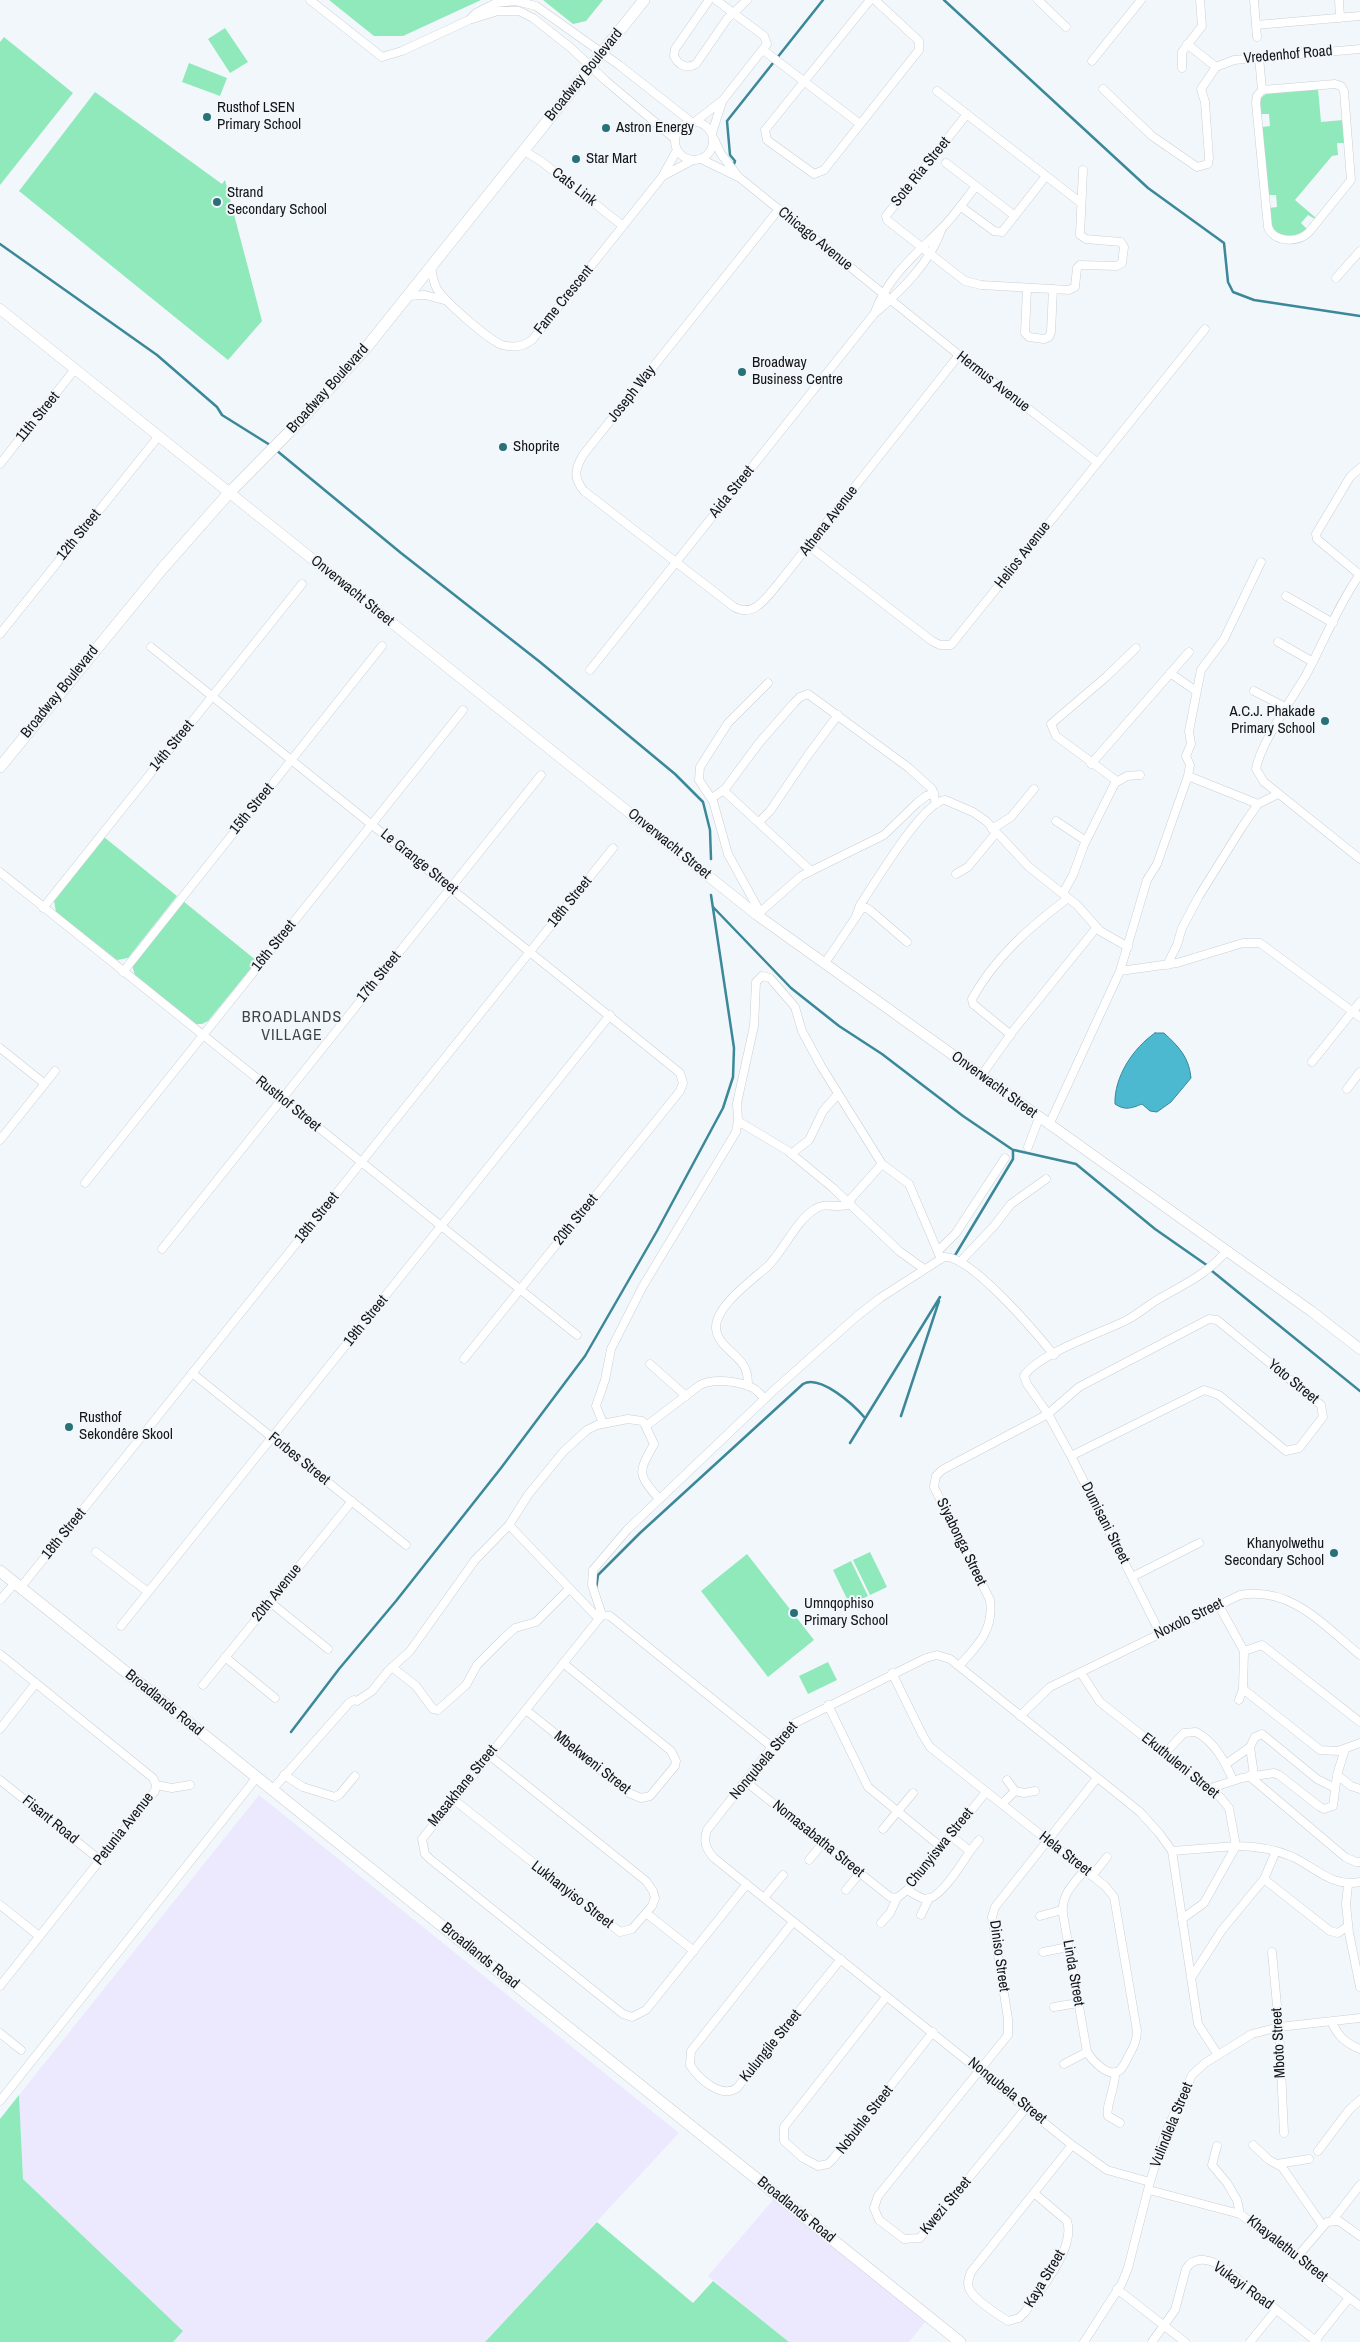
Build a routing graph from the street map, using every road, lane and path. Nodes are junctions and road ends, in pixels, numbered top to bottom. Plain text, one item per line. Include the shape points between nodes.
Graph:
1 (310, 0) edge
2 (644, 0) edge
3 (709, 0) edge
4 (716, 0) edge
5 (747, 0) edge
6 (870, 0) edge
7 (875, 0) edge
8 (1038, 0) edge
9 (1141, 0) edge
10 (1200, 0) edge
11 (1254, 0) edge
12 (1339, 0) edge
13 (734, 13) junction
14 (1360, 16) edge
15 (1340, 18) junction
16 (469, 20) junction
17 (1256, 25) junction
18 (1066, 27) dead end
19 (1257, 37) dead end
20 (1187, 44) junction
21 (1360, 49) edge
22 (763, 50) junction
23 (602, 53) junction
24 (1259, 57) junction
25 (1092, 61) dead end
26 (1216, 66) junction
27 (591, 67) junction
28 (1182, 68) dead end
29 (802, 82) junction
30 (1103, 89) dead end
31 (937, 90) dead end
32 (1262, 90) junction
33 (723, 100) junction
34 (967, 114) junction
35 (693, 121) junction
36 (860, 124) junction
37 (713, 136) junction
38 (675, 139) junction
39 (523, 150) junction
40 (677, 150) junction
41 (697, 159) junction
42 (946, 163) dead end
43 (1083, 170) dead end
44 (1046, 176) junction
45 (662, 177) junction
46 (740, 178) junction
47 (976, 186) junction
48 (1081, 203) junction
49 (960, 206) junction
50 (779, 209) junction
51 (1015, 216) junction
52 (623, 226) junction
53 (942, 228) junction
54 (921, 247) junction
55 (1360, 251) edge
56 (930, 254) junction
57 (431, 266) junction
58 (1336, 278) dead end
59 (1027, 288) junction
60 (1053, 289) junction
61 (883, 292) junction
62 (407, 296) junction
63 (891, 299) junction
64 (444, 300) junction
65 (0, 310) edge
66 (874, 314) junction
67 (1205, 329) dead end
68 (959, 355) junction
69 (76, 369) junction
70 (158, 437) junction
71 (1097, 462) junction
72 (0, 464) edge
73 (1360, 468) edge
74 (229, 493) junction
75 (809, 546) junction
76 (1261, 562) dead end
77 (676, 563) junction
78 (1360, 575) edge
79 (302, 584) dead end
80 (1286, 596) dead end
81 (1333, 624) junction
82 (0, 634) edge
83 (1278, 642) dead end
84 (382, 646) dead end
85 (151, 647) dead end
86 (1136, 648) dead end
87 (1189, 652) dead end
88 (1313, 662) junction
89 (590, 670) dead end
90 (1170, 673) junction
91 (768, 683) dead end
92 (1196, 691) junction
93 (1254, 691) dead end
94 (211, 697) junction
95 (1287, 708) junction
96 (463, 710) dead end
97 (838, 715) junction
98 (291, 760) junction
99 (1091, 764) junction
100 (0, 767) edge
101 (541, 775) dead end
102 (1140, 775) dead end
103 (1188, 776) junction
104 (1117, 780) junction
105 (1034, 789) dead end
106 (723, 790) junction
107 (934, 793) junction
108 (1278, 794) junction
109 (712, 798) junction
110 (936, 804) junction
111 (1258, 804) junction
112 (1056, 821) dead end
113 (759, 822) junction
114 (371, 824) junction
115 (994, 831) junction
116 (1086, 841) junction
117 (613, 848) dead end
118 (1360, 859) edge
119 (811, 871) junction
120 (0, 872) edge
121 (956, 874) dead end
122 (451, 888) junction
123 (1066, 896) junction
124 (43, 908) junction
125 (759, 913) junction
126 (856, 916) junction
127 (1097, 927) junction
128 (907, 942) dead end
129 (1128, 947) junction
130 (530, 952) junction
131 (824, 963) junction
132 (1167, 965) junction
133 (1120, 970) junction
134 (122, 972) junction
135 (1360, 1002) edge
136 (1353, 1012) junction
137 (610, 1016) junction
138 (1360, 1017) edge
139 (1011, 1035) junction
140 (202, 1036) junction
141 (0, 1048) edge
142 (1312, 1062) dead end
143 (56, 1071) dead end
144 (1360, 1072) edge
145 (981, 1076) junction
146 (682, 1080) joint
147 (45, 1084) junction
148 (1347, 1089) dead end
149 (837, 1095) junction
150 (282, 1099) junction
151 (1039, 1118) junction
152 (738, 1121) junction
153 (1048, 1125) junction
154 (0, 1140) edge
155 (1028, 1147) dead end
156 (792, 1154) junction
157 (1005, 1158) dead end
158 (361, 1163) junction
159 (882, 1164) junction
160 (1046, 1179) dead end
161 (85, 1183) dead end
162 (850, 1203) junction
163 (441, 1226) junction
164 (162, 1250) dead end
165 (1226, 1252) junction
166 (940, 1255) junction
167 (960, 1262) junction
168 (924, 1269) junction
169 (520, 1290) junction
170 (577, 1335) dead end
171 (1360, 1349) edge
172 (1054, 1355) junction
173 (464, 1359) dead end
174 (650, 1364) dead end
175 (192, 1374) junction
176 (748, 1386) junction
177 (686, 1396) junction
178 (764, 1399) junction
179 (1048, 1414) junction
180 (603, 1423) junction
181 (644, 1423) junction
182 (272, 1438) junction
183 (1071, 1456) junction
184 (658, 1500) junction
185 (352, 1501) junction
186 (509, 1525) junction
187 (1199, 1544) dead end
188 (406, 1545) dead end
189 (96, 1552) dead end
190 (0, 1571) edge
191 (1132, 1577) junction
192 (18, 1585) junction
193 (568, 1590) junction
194 (148, 1592) junction
195 (0, 1600) edge
196 (270, 1602) junction
197 (1218, 1604) junction
198 (600, 1617) junction
199 (121, 1626) dead end
200 (1160, 1632) junction
201 (328, 1649) dead end
202 (1244, 1651) junction
203 (0, 1654) edge
204 (1360, 1655) edge
205 (225, 1657) junction
206 (563, 1663) junction
207 (959, 1666) junction
208 (392, 1667) junction
209 (892, 1673) junction
210 (1081, 1673) junction
211 (36, 1684) junction
212 (203, 1685) dead end
213 (1243, 1689) junction
214 (275, 1698) dead end
215 (1239, 1700) dead end
216 (828, 1705) junction
217 (526, 1710) junction
218 (1020, 1716) junction
219 (1360, 1722) edge
220 (0, 1729) edge
221 (1360, 1743) edge
222 (772, 1747) junction
223 (1250, 1747) junction
224 (1345, 1750) junction
225 (1165, 1753) junction
226 (488, 1755) junction
227 (1226, 1764) junction
228 (284, 1775) junction
229 (1338, 1775) junction
230 (356, 1776) dead end
231 (1251, 1776) junction
232 (257, 1777) junction
233 (1097, 1778) junction
234 (0, 1780) edge
235 (1007, 1780) dead end
236 (1233, 1780) junction
237 (746, 1781) junction
238 (156, 1785) junction
239 (190, 1785) dead end
240 (1335, 1788) junction
241 (1208, 1789) junction
242 (1360, 1789) edge
243 (272, 1790) junction
244 (1015, 1791) junction
245 (1035, 1791) dead end
246 (986, 1792) junction
247 (913, 1793) dead end
248 (452, 1800) junction
249 (1002, 1804) junction
250 (897, 1812) junction
251 (883, 1829) dead end
252 (951, 1836) junction
253 (979, 1840) dead end
254 (1047, 1840) junction
255 (823, 1843) junction
256 (1236, 1846) junction
257 (941, 1847) junction
258 (1172, 1851) junction
259 (1276, 1851) junction
260 (970, 1852) junction
261 (1107, 1857) dead end
262 (100, 1860) junction
263 (809, 1860) dead end
264 (1360, 1862) edge
265 (1084, 1870) junction
266 (860, 1873) junction
267 (783, 1875) dead end
268 (1092, 1876) junction
269 (1264, 1879) junction
270 (1360, 1882) edge
271 (748, 1884) junction
272 (1348, 1885) junction
273 (846, 1890) dead end
274 (907, 1890) junction
275 (893, 1897) junction
276 (764, 1898) junction
277 (929, 1898) junction
278 (0, 1905) edge
279 (1062, 1910) junction
280 (646, 1913) junction
281 (921, 1915) dead end
282 (1040, 1916) dead end
283 (1182, 1919) junction
284 (793, 1922) junction
285 (881, 1923) dead end
286 (1348, 1926) junction
287 (40, 1936) junction
288 (1068, 1947) junction
289 (694, 1951) junction
290 (1044, 1952) dead end
291 (1272, 1952) dead end
292 (841, 1960) junction
293 (1191, 1978) junction
294 (0, 1986) edge
295 (1360, 1987) edge
296 (886, 1997) junction
297 (1078, 2003) junction
298 (1054, 2008) dead end
299 (1360, 2018) edge
300 (1331, 2021) junction
301 (1279, 2027) junction
302 (933, 2032) junction
303 (0, 2033) edge
304 (1360, 2049) edge
305 (21, 2050) dead end
306 (1087, 2052) junction
307 (1218, 2055) junction
308 (1064, 2064) dead end
309 (980, 2069) junction
310 (1112, 2072) junction
311 (1360, 2100) edge
312 (0, 2101) edge
313 (1026, 2108) junction
314 (1120, 2123) dead end
315 (1284, 2133) dead end
316 (1072, 2145) junction
317 (1253, 2145) dead end
318 (1217, 2146) dead end
319 (1318, 2151) dead end
320 (1310, 2159) dead end
321 (1277, 2164) junction
322 (1360, 2185) edge
323 (1149, 2186) junction
324 (1034, 2193) junction
325 (1240, 2214) junction
326 (1332, 2221) junction
327 (1323, 2226) junction
328 (1358, 2232) edge
329 (1297, 2257) junction
330 (1118, 2289) junction
331 (1349, 2298) junction
332 (1360, 2306) edge
333 (1276, 2310) junction
334 (1164, 2326) junction
335 (960, 2342) edge
336 (1084, 2342) edge
337 (1152, 2342) edge
338 (1185, 2342) edge
339 (1250, 2342) edge
340 (1315, 2342) edge

1 - 16 street via 382,57
2 - 23 main road, Broadway Boulevard
3 - 13 street via 675,49 674,56 681,65 696,64
4 - 13 street
5 - 13 street
6 - 29 street
7 - 36 street via 919,41 920,47
8 - 18 street
9 - 25 street
10 - 20 street via 1202,26
11 - 17 street
12 - 15 street
13 - 22 street via 764,36 767,44
14 - 15 street
15 - 17 street
16 - 23 street via 496,3 516,0 544,11
16 - 27 street via 504,10 523,13
17 - 19 street
20 - 26 street
20 - 28 street via 1182,52
21 - 24 street, Vredenhof Road
22 - 29 street
22 - 33 street
23 - 27 main road, Broadway Boulevard
23 - 35 street
24 - 26 street, Vredenhof Road
24 - 32 street
26 - 30 street via 1201,88 1209,158 1208,164 1201,167 1152,136
27 - 38 street
27 - 39 main road, Broadway Boulevard
29 - 36 street
29 - 36 street via 764,130 764,138 814,174 824,170
31 - 34 street
32 - 32 street via 1335,84 1344,91 1351,180 1303,237 1278,239 1268,227 1256,103
33 - 35 street
33 - 37 street
34 - 44 street
34 - 54 street, Sote Ria Street via 886,216
35 - 37 street via 705,124
35 - 38 street via 680,128
37 - 41 street via 710,153
37 - 46 street, Chicago Avenue via 721,154
38 - 40 street
39 - 52 street, Cats Link
39 - 57 main road, Broadway Boulevard
40 - 41 street via 684,157
40 - 45 street, Fame Crescent
41 - 45 street, Fame Crescent
41 - 46 street, Chicago Avenue
42 - 47 street, Sote Ria Street
43 - 48 street, Sote Ria Street
44 - 48 street
44 - 51 street
45 - 52 street, Fame Crescent
46 - 50 street, Chicago Avenue
47 - 49 street
47 - 51 street, Sote Ria Street
48 - 60 street, Sote Ria Street via 1081,237 1121,242 1124,260 1118,266 1080,265 1074,288
49 - 51 street via 996,232 1004,230
49 - 53 street
50 - 61 street, Chicago Avenue
50 - 77 street, Joseph Way via 577,464 576,477 584,491
52 - 64 street, Fame Crescent via 532,340 524,345 498,343
53 - 54 street
53 - 56 street
54 - 56 street, Sote Ria Street
54 - 61 street
55 - 58 street
56 - 59 street, Sote Ria Street via 971,283
56 - 63 street
57 - 62 main road, Broadway Boulevard
57 - 64 street, Fame Crescent via 434,283
59 - 60 street, Sote Ria Street
59 - 60 street via 1026,333 1029,337 1044,339 1051,332
61 - 63 street, Chicago Avenue
61 - 66 street, Aida Street
62 - 64 street, Fame Crescent via 425,295
62 - 74 main road, Broadway Boulevard via 338,380
63 - 66 street, Aida Street
63 - 68 street, Hermus Avenue
65 - 69 street, Onverwacht Street
66 - 77 street, Aida Street
67 - 71 street, Helios Avenue
68 - 71 street, Hermus Avenue
68 - 75 street, Athena Avenue
69 - 70 street, Onverwacht Street
69 - 72 street, 11th Street
70 - 74 street, Onverwacht Street
70 - 82 street, 12th Street
71 - 75 street, Helios Avenue via 951,645 932,641
73 - 78 street via 1350,477 1316,534 1317,539
74 - 100 main road, Broadway Boulevard via 110,630
74 - 125 street, Onverwacht Street
75 - 77 street, Athena Avenue via 761,605 744,611 734,608
76 - 92 street via 1224,639 1201,670
77 - 89 street, Aida Street
78 - 81 street
79 - 94 street, 14th Street
80 - 81 street
81 - 88 street
83 - 88 street
84 - 98 street, 15th Street
85 - 94 street, Le Grange Street
86 - 99 street via 1051,724 1056,736
87 - 90 street
88 - 95 street
90 - 92 street
90 - 99 street
91 - 109 street via 728,723 700,767 699,780
92 - 103 street via 1189,731 1191,744 1186,756 1190,765
93 - 95 street
94 - 98 street, Le Grange Street
94 - 124 street, 14th Street
95 - 108 street via 1256,769 1264,782
96 - 114 street, 16th Street
97 - 106 street via 808,694 803,695 759,743
97 - 107 street via 909,768
97 - 113 street
98 - 114 street, Le Grange Street
98 - 134 street, 15th Street
99 - 104 street
101 - 122 street, 17th Street
102 - 104 street
103 - 111 street
103 - 129 street via 1157,864 1147,880
104 - 116 street
105 - 115 street
106 - 109 street
106 - 113 street
107 - 110 street
107 - 119 street via 917,803 884,835
108 - 111 street
108 - 118 street
109 - 125 street via 728,854
110 - 115 street via 945,800 973,812
110 - 126 street via 911,829
111 - 132 street via 1199,896
112 - 116 street
113 - 119 street
114 - 122 street, Le Grange Street
114 - 140 street, 16th Street
115 - 121 street via 968,867
115 - 123 street via 1029,867
116 - 123 street
117 - 130 street, 18th Street
119 - 125 street
120 - 124 street, Rusthof Street
122 - 130 street, Le Grange Street
122 - 150 street, 17th Street
123 - 127 street
123 - 139 street via 1004,954 972,999 973,1004
124 - 134 street, Rusthof Street
125 - 131 street, Onverwacht Street
126 - 128 street via 862,908 867,908
126 - 131 street
127 - 129 street
127 - 139 street
129 - 133 street
130 - 137 street, Le Grange Street
130 - 158 street, 18th Street
131 - 145 street, Onverwacht Street
132 - 133 street
132 - 136 street via 1243,943 1260,943
133 - 153 street
134 - 140 street, Rusthof Street
135 - 136 street
136 - 138 street
136 - 142 street
137 - 146 street, Le Grange Street via 678,1070
137 - 163 street, 19th Street
139 - 145 street
140 - 150 street, Rusthof Street
140 - 161 street, 16th Street
141 - 147 street
143 - 147 street
144 - 148 street
145 - 151 street, Onverwacht Street
146 - 169 street, 20th Street via 680,1090
147 - 154 street
149 - 152 street via 802,1031 795,1007 770,978 762,976 756,982 754,1026 737,1103
149 - 156 street via 822,1111 809,1140
149 - 159 street
150 - 158 street, Rusthof Street
150 - 164 street, 17th Street
151 - 153 street, Onverwacht Street
151 - 155 street
152 - 156 street
152 - 180 street via 736,1132 643,1286 611,1349 596,1406
153 - 165 street, Onverwacht Street
156 - 162 street
157 - 166 street
158 - 163 street, Rusthof Street
158 - 175 street, 18th Street
159 - 162 street
159 - 166 street via 909,1184
160 - 167 street via 1011,1204
162 - 168 street via 899,1251
162 - 176 street via 840,1208 824,1204 812,1210 769,1265 741,1290 721,1314 717,1331 745,1367
163 - 169 street, Rusthof Street
163 - 182 street, 19th Street
165 - 171 street, Onverwacht Street
165 - 172 street via 1194,1281 1129,1319
166 - 167 street
166 - 168 street
167 - 172 street via 1007,1301
168 - 178 street via 856,1317
169 - 170 street, Rusthof Street
169 - 173 street, 20th Street
172 - 179 street, Dumisani Street via 1040,1361 1024,1376
174 - 177 street
175 - 182 street, Forbes Street
175 - 192 street, 18th Street
176 - 177 street via 708,1382
176 - 178 street
177 - 181 street via 646,1426
178 - 184 street
179 - 183 street, Dumisani Street
179 - 183 street, Yoto Street via 1079,1387 1205,1320 1213,1319 1323,1409 1323,1417 1299,1448 1286,1451 1219,1395 1204,1390
179 - 207 street, Siyabonga Street via 942,1470 935,1479 935,1490 990,1600 992,1616 986,1632
180 - 181 street via 628,1420
180 - 186 street via 587,1430 553,1463
181 - 184 street via 654,1444 641,1467 643,1481
182 - 185 street, Forbes Street
182 - 194 street, 19th Street
183 - 191 street, Dumisani Street
184 - 198 street via 593,1570 592,1585
185 - 188 street, Forbes Street
185 - 196 street, 20th Avenue
186 - 193 street
186 - 208 street via 476,1560 410,1651
187 - 191 street
189 - 194 street
190 - 192 main road, Broadlands Road
191 - 200 street, Dumisani Street
192 - 195 street, 18th Street
192 - 232 main road, Broadlands Road
193 - 198 street
193 - 208 street via 536,1622 515,1628 504,1638 476,1665 466,1685 438,1710 434,1710 416,1686
194 - 199 street, 19th Street
196 - 201 street
196 - 205 street, 20th Avenue
197 - 200 street, Noxolo Street
197 - 202 street
197 - 204 street, Noxolo Street via 1250,1594 1281,1596 1298,1605
198 - 206 street, Masakhane Street
198 - 222 street via 610,1616
200 - 210 street, Noxolo Street
202 - 213 street
202 - 219 street via 1258,1645 1267,1646
203 - 211 street, Petunia Avenue
205 - 212 street, 20th Avenue
205 - 214 street
206 - 217 street, Masakhane Street
206 - 217 street, Mbekweni Street via 675,1756 675,1766 653,1794 641,1798 629,1793
207 - 209 street, Nonqubela Street via 937,1655
207 - 218 street, Nonqubela Street
208 - 228 street via 372,1691 348,1703
209 - 216 street, Nonqubela Street
209 - 246 street, Hela Street via 930,1747
210 - 218 street, Noxolo Street via 1050,1687
210 - 225 street, Ekuthuleni Street via 1100,1702
211 - 220 street
211 - 238 street, Petunia Avenue via 153,1778
213 - 215 street
213 - 224 street via 1320,1750
216 - 222 street, Nonqubela Street via 794,1723
216 - 250 street via 865,1783
217 - 226 street, Masakhane Street
218 - 233 street, Nonqubela Street
221 - 224 street
222 - 237 street, Nonqubela Street
223 - 227 street
223 - 231 street
223 - 240 street via 1262,1734 1317,1779
224 - 229 street
225 - 227 street via 1177,1738 1193,1730 1212,1744
225 - 241 street, Ekuthuleni Street
226 - 248 street, Masakhane Street
226 - 280 street, Lukhanyiso Street via 646,1882 654,1891 655,1898
227 - 236 street
228 - 230 street via 303,1787 333,1797 340,1794
228 - 243 street
229 - 240 street
229 - 242 street
231 - 236 street
231 - 240 street via 1279,1775 1324,1809 1334,1806
231 - 264 street via 1345,1857
232 - 243 main road, Broadlands Road
232 - 312 street
233 - 254 street, Diniso Street
233 - 258 street, Nonqubela Street via 1150,1821
234 - 262 street, Fisant Road
235 - 244 street
236 - 241 street
237 - 255 street, Nomasabatha Street
237 - 271 street, Nonqubela Street via 710,1825 704,1841 714,1858
238 - 239 street via 172,1788
238 - 262 street, Petunia Avenue via 155,1791
241 - 256 street, Ekuthuleni Street via 1229,1808
243 - 335 main road, Broadlands Road
244 - 245 street
244 - 249 street
246 - 249 street, Hela Street
246 - 252 street, Chunyiswa Street
247 - 250 street
248 - 280 street, Lukhanyiso Street via 612,1928 620,1932 632,1930
248 - 289 street, Masakhane Street via 422,1839 424,1854 623,2014 632,2017 646,2010
249 - 254 street, Hela Street
250 - 251 street
250 - 257 street
252 - 257 street, Chunyiswa Street
252 - 260 street
253 - 260 street
254 - 265 street, Hela Street
254 - 309 street, Diniso Street via 993,1911 1009,2028 1004,2041
255 - 263 street
255 - 266 street, Nomasabatha Street
256 - 258 street
256 - 259 street
256 - 283 street via 1204,1903
257 - 274 street, Chunyiswa Street
258 - 283 street, Nonqubela Street
259 - 269 street
259 - 272 street
260 - 277 street via 952,1879
261 - 268 street
262 - 287 street, Petunia Avenue
265 - 268 street, Hela Street
265 - 279 street via 1065,1896
266 - 273 street
266 - 275 street, Nomasabatha Street
267 - 276 street
268 - 310 street, Hela Street via 1111,1892 1116,1902 1137,2031 1136,2042 1122,2068
269 - 286 street via 1330,1931 1338,1932
269 - 293 street via 1222,1930
270 - 272 street
271 - 276 street, Nonqubela Street
271 - 289 street, Masakhane Street
272 - 286 street
274 - 275 street, Chunyiswa Street
274 - 277 street via 924,1899
275 - 285 street via 890,1913
276 - 284 street, Nonqubela Street
277 - 281 street
278 - 287 street
279 - 282 street
279 - 288 street, Linda Street
280 - 289 street
283 - 293 street, Nonqubela Street
284 - 292 street, Nonqubela Street
284 - 292 street, Kulungile Street via 691,2051 690,2065 708,2082 724,2092 737,2088
286 - 295 street
287 - 294 street, Petunia Avenue
288 - 290 street
288 - 297 street, Linda Street
291 - 301 street, Mboto Street
292 - 296 street, Nonqubela Street
293 - 307 street, Nonqubela Street via 1198,2024
296 - 302 street, Nonqubela Street
296 - 302 street, Nobuhle Street via 784,2127 784,2141 803,2158 818,2166 833,2160
297 - 298 street
297 - 306 street, Linda Street
299 - 300 street, Vulindlela Street
300 - 301 street, Vulindlela Street
300 - 304 street via 1337,2035
301 - 307 street, Vulindlela Street via 1252,2034
301 - 315 street, Mboto Street
302 - 309 street, Nonqubela Street
303 - 305 street
306 - 308 street
306 - 310 street via 1097,2064
307 - 323 street, Vulindlela Street via 1192,2075 1165,2134
309 - 313 street, Nonqubela Street
309 - 313 street, Kwezi Street via 878,2196 874,2208 879,2220 904,2239 920,2238
310 - 314 street via 1114,2090 1107,2111 1108,2116
311 - 319 street
313 - 316 street, Nonqubela Street
316 - 323 street, Nonqubela Street via 1107,2170
316 - 324 street, Kaya Street
317 - 321 street
318 - 325 street via 1212,2165 1237,2200
320 - 321 street
321 - 327 street
322 - 326 street
323 - 325 street, Khayalethu Street
323 - 330 street, Vulindlela Street via 1128,2268
324 - 324 street, Kaya Street via 971,2272 968,2282 974,2295 1008,2321 1025,2312 1060,2258 1068,2236 1067,2221
325 - 329 street, Khayalethu Street
326 - 327 street
326 - 328 street via 1339,2221
327 - 329 street
329 - 331 street, Khayalethu Street
330 - 334 street
330 - 336 street, Vulindlela Street
331 - 332 street, Khayalethu Street
331 - 340 street
333 - 334 street, Vukayi Road via 1218,2264 1198,2259 1189,2263 1175,2310
333 - 339 street
333 - 340 street, Vukayi Road
334 - 337 street, Vukayi Road
334 - 338 street

